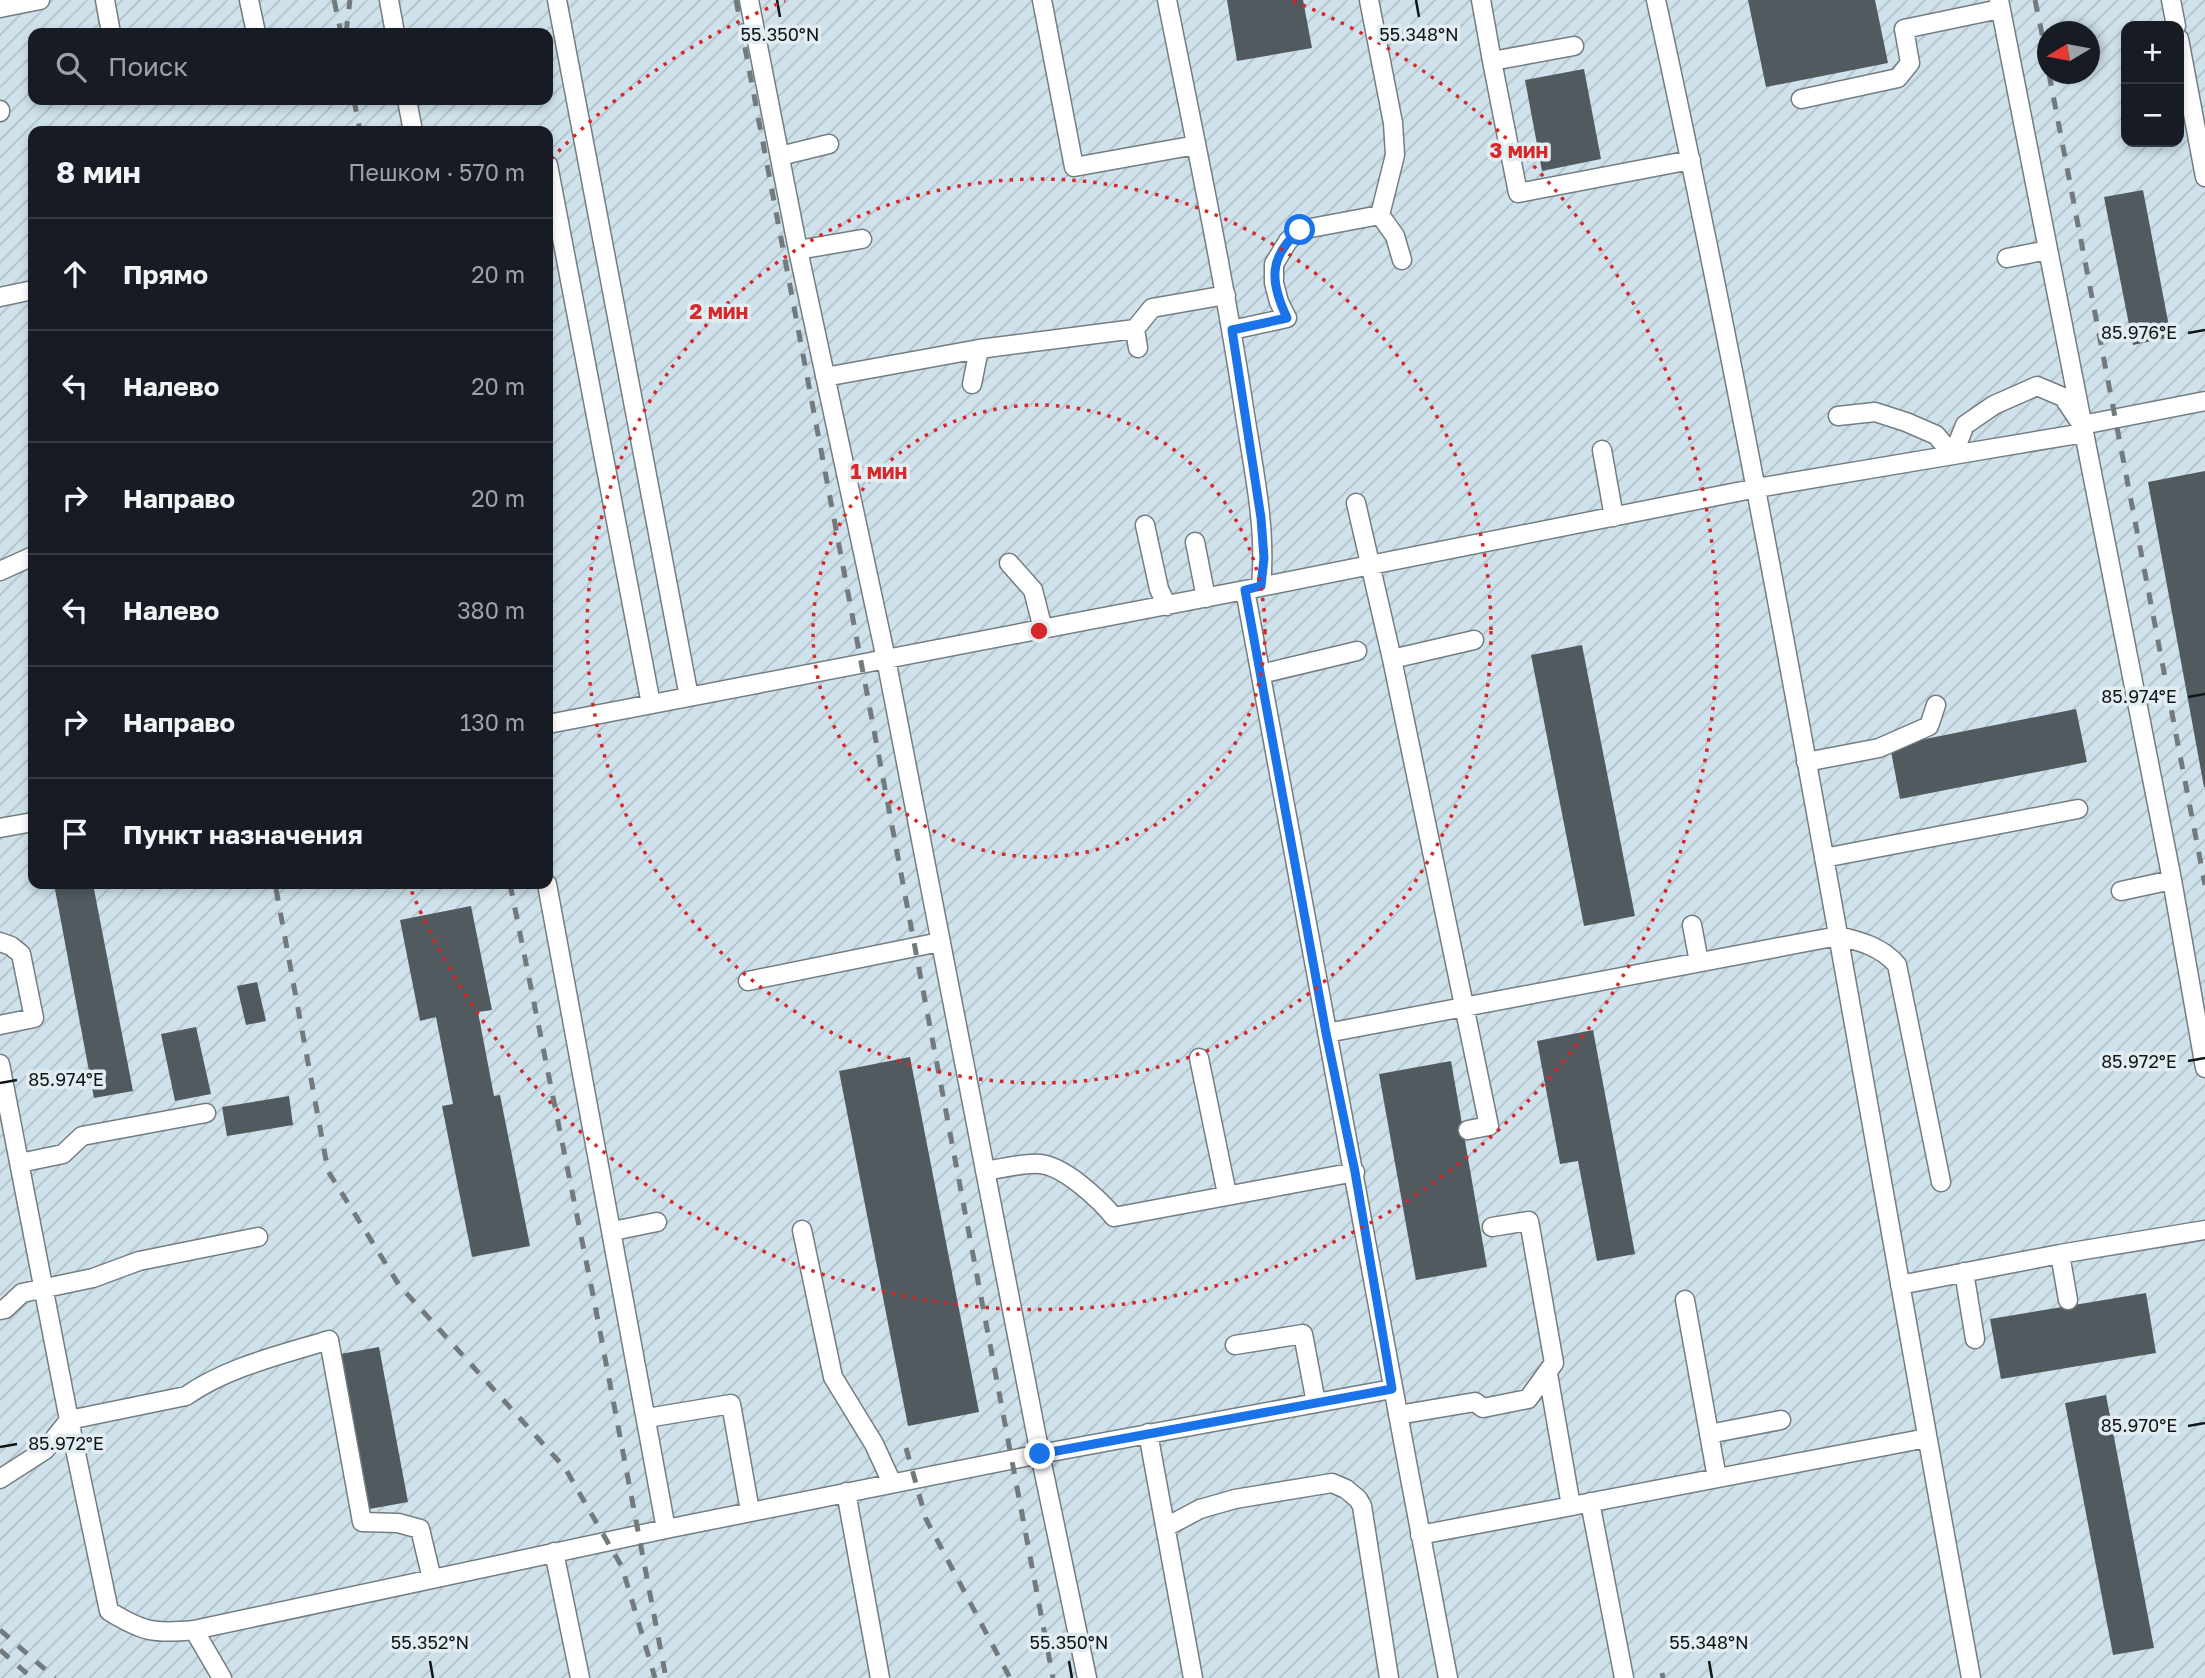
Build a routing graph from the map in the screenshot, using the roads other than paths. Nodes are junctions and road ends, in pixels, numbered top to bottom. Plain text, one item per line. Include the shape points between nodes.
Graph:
1 (40, 0) edge
2 (105, 0) edge
3 (249, 0) edge
4 (388, 0) edge
5 (558, 0) edge
6 (749, 0) edge
7 (1042, 0) edge
8 (1167, 0) edge
9 (1369, 0) edge
10 (1481, 0) edge
11 (1656, 0) edge
12 (2171, 0) edge
13 (6, 4) edge
14 (2000, 4) edge
15 (2175, 21) edge
16 (110, 28) edge
17 (255, 28) edge
18 (394, 28) edge
19 (1574, 46) dead end
20 (1492, 61) junction
21 (2184, 66) edge
22 (1801, 99) dead end
23 (408, 105) edge
24 (411, 126) edge
25 (829, 144) dead end
26 (1196, 145) junction
27 (780, 156) junction
28 (1691, 160) junction
29 (2205, 177) edge
30 (553, 191) edge
31 (1380, 215) junction
32 (862, 239) dead end
33 (798, 250) junction
34 (2048, 250) junction
35 (2007, 258) dead end
36 (1402, 260) dead end
37 (28, 291) edge
38 (1226, 295) junction
39 (0, 297) edge
40 (1135, 329) junction
41 (1232, 330) junction
42 (1138, 348) dead end
43 (979, 349) junction
44 (825, 377) junction
45 (972, 384) dead end
46 (2205, 401) edge
47 (1838, 416) dead end
48 (2083, 429) junction
49 (1602, 450) dead end
50 (1952, 455) junction
51 (1757, 488) junction
52 (1356, 503) dead end
53 (1614, 517) junction
54 (1145, 525) dead end
55 (1195, 542) dead end
56 (28, 558) edge
57 (1009, 563) dead end
58 (1370, 564) junction
59 (0, 571) edge
60 (1253, 588) junction
61 (1206, 598) junction
62 (1167, 606) junction
63 (1044, 629) junction
64 (1474, 640) dead end
65 (1357, 651) dead end
66 (886, 659) junction
67 (1392, 659) junction
68 (1261, 674) junction
69 (689, 697) junction
70 (651, 704) junction
71 (1936, 705) dead end
72 (553, 723) edge
73 (1806, 761) junction
74 (2078, 809) dead end
75 (28, 823) edge
76 (0, 828) edge
77 (1824, 858) junction
78 (2172, 880) junction
79 (548, 889) edge
80 (2121, 891) dead end
81 (1692, 925) dead end
82 (1838, 936) junction
83 (0, 942) edge
84 (940, 943) junction
85 (1699, 962) junction
86 (748, 981) dead end
87 (1466, 1006) junction
88 (0, 1025) edge
89 (1326, 1033) junction
90 (1199, 1058) dead end
91 (0, 1064) edge
92 (2205, 1068) edge
93 (206, 1113) dead end
94 (1468, 1130) dead end
95 (20, 1163) junction
96 (985, 1171) junction
97 (1355, 1172) junction
98 (1941, 1182) dead end
99 (1227, 1195) junction
100 (657, 1222) dead end
101 (1492, 1227) dead end
102 (802, 1230) dead end
103 (2205, 1230) edge
104 (613, 1231) junction
105 (258, 1237) dead end
106 (2060, 1254) junction
107 (1964, 1272) junction
108 (1900, 1284) junction
109 (44, 1288) junction
110 (1685, 1300) dead end
111 (2068, 1300) dead end
112 (0, 1310) edge
113 (1975, 1339) dead end
114 (1235, 1345) dead end
115 (1548, 1374) junction
116 (1392, 1389) junction
117 (1316, 1402) junction
118 (1398, 1415) junction
119 (647, 1418) junction
120 (69, 1420) junction
121 (1781, 1420) dead end
122 (1149, 1433) junction
123 (1710, 1434) junction
124 (1927, 1437) junction
125 (1040, 1454) junction
126 (1717, 1478) junction
127 (0, 1479) edge
128 (892, 1483) junction
129 (846, 1492) junction
130 (1590, 1502) junction
131 (1571, 1506) junction
132 (750, 1511) junction
133 (1166, 1527) junction
134 (666, 1529) junction
135 (1420, 1535) junction
136 (554, 1552) junction
137 (432, 1578) junction
138 (194, 1630) junction
139 (222, 1678) edge
140 (580, 1678) edge
141 (880, 1678) edge
142 (1087, 1678) edge
143 (1194, 1678) edge
144 (1389, 1678) edge
145 (1448, 1678) edge
146 (1624, 1678) edge
147 (1971, 1678) edge

1 - 13 lane
2 - 16 lane
3 - 17 lane
4 - 18 lane
5 - 69 lane
6 - 27 lane
7 - 26 lane via 1074,167
8 - 26 lane
9 - 31 lane via 1395,155
10 - 20 lane
11 - 28 lane
12 - 15 lane
14 - 22 lane via 1904,29 1910,63 1898,78
14 - 34 lane
19 - 20 lane
20 - 28 lane via 1518,194
21 - 29 lane
23 - 24 lane
25 - 27 lane
26 - 38 lane
27 - 33 lane
28 - 51 lane
30 - 70 lane
31 - 36 lane via 1395,236
31 - 41 lane via 1300,230 1287,241 1274,264 1279,302 1287,318
32 - 33 lane
33 - 44 lane
34 - 35 lane
34 - 48 lane
37 - 39 lane
38 - 40 lane via 1152,308
38 - 41 lane
40 - 42 lane
40 - 43 lane
41 - 60 lane via 1261,518 1264,558
43 - 44 lane
43 - 45 lane
44 - 66 lane
46 - 48 lane
47 - 50 lane via 1875,412 1906,422 1936,435
48 - 50 lane
48 - 50 lane via 2063,397 2037,386 1994,405 1965,425
48 - 78 lane
49 - 53 lane
50 - 51 lane
51 - 53 lane
51 - 73 lane
52 - 58 lane
53 - 58 lane
54 - 62 lane via 1158,589
55 - 61 lane
56 - 59 lane
57 - 63 lane via 1033,590
58 - 60 lane
58 - 67 lane
60 - 61 lane
60 - 68 lane
61 - 62 lane
62 - 63 lane
63 - 66 lane
64 - 67 lane
65 - 68 lane
66 - 69 lane
66 - 84 lane
67 - 87 lane
68 - 89 lane
69 - 70 lane
70 - 72 lane
71 - 73 lane via 1929,726 1880,748
73 - 77 lane
74 - 77 lane
75 - 76 lane
77 - 82 lane
78 - 80 lane
78 - 92 lane
79 - 104 lane
81 - 85 lane
82 - 85 lane
82 - 98 lane via 1860,941 1897,965
82 - 108 lane
83 - 88 lane via 21,954 34,1018
84 - 86 lane
84 - 96 lane
85 - 87 lane
87 - 89 lane
87 - 94 lane via 1489,1126
89 - 97 lane
90 - 99 lane
91 - 95 lane
93 - 95 lane via 82,1136 63,1154
95 - 109 lane
96 - 99 lane via 1040,1164 1077,1182 1114,1217
96 - 125 lane
97 - 99 lane
97 - 116 lane
100 - 104 lane
101 - 115 lane via 1529,1221 1554,1363
102 - 128 lane via 833,1377
103 - 106 lane
104 - 119 lane
105 - 109 lane via 139,1261 93,1278
106 - 107 lane
106 - 111 lane
107 - 108 lane
107 - 113 lane
108 - 124 lane
109 - 112 lane via 22,1293
109 - 120 lane
110 - 123 lane
114 - 117 lane via 1303,1334
115 - 118 lane via 1528,1399
115 - 131 lane
116 - 117 lane
116 - 118 lane
117 - 122 lane
118 - 135 lane
119 - 132 lane via 731,1404
119 - 134 lane
120 - 127 lane via 46,1450
120 - 137 lane via 186,1396 201,1385 262,1361 329,1340 362,1522 420,1529
120 - 138 lane via 109,1611 143,1630
121 - 123 lane
122 - 125 lane
122 - 133 lane
123 - 126 lane
124 - 126 lane
124 - 147 lane
125 - 128 lane
125 - 142 lane
126 - 130 lane
128 - 129 lane
129 - 132 lane
129 - 141 lane
130 - 131 lane
130 - 146 lane
131 - 135 lane
132 - 134 lane
133 - 143 lane
133 - 144 lane via 1200,1509 1260,1493 1332,1483 1346,1489 1362,1507
134 - 136 lane
135 - 145 lane
136 - 137 lane
136 - 140 lane
137 - 138 lane
138 - 139 lane

